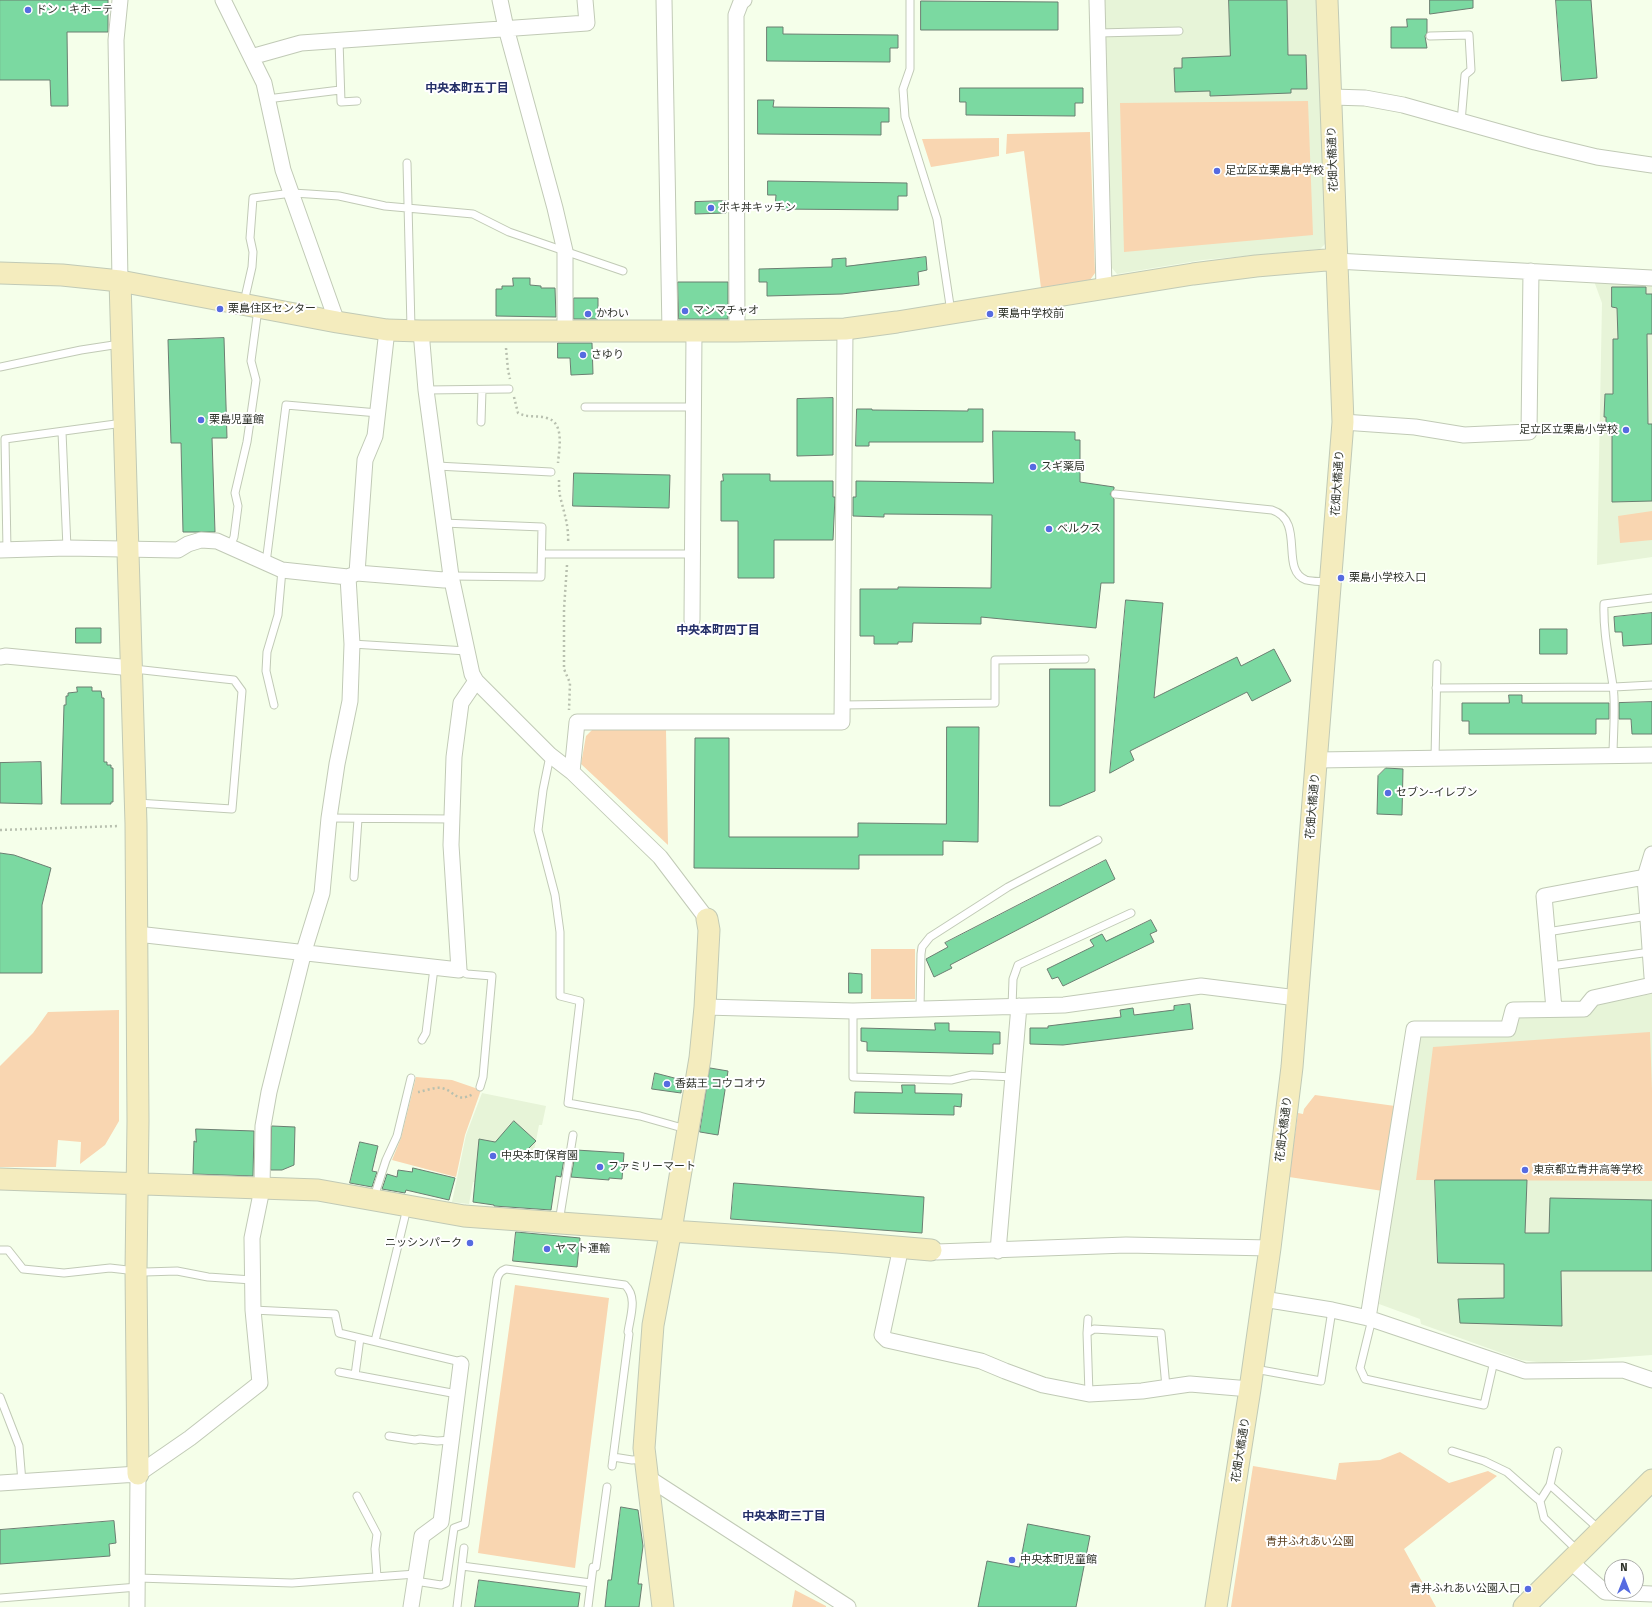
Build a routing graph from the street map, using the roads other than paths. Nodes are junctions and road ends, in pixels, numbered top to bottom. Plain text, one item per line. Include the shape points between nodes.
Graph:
1 (120, 0) edge
2 (223, 0) edge
3 (500, 0) edge
4 (585, 0) edge
5 (664, 0) edge
6 (744, 0) edge
7 (910, 0) edge
8 (1097, 0) edge
9 (1327, 0) edge
10 (506, 28) junction
11 (1179, 31) dead end
12 (1098, 34) junction
13 (1430, 36) dead end
14 (339, 40) junction
15 (251, 57) junction
16 (340, 90) junction
17 (1332, 97) junction
18 (267, 99) junction
19 (357, 101) dead end
20 (1461, 122) junction
21 (407, 163) dead end
22 (1652, 165) edge
23 (292, 193) junction
24 (408, 208) junction
25 (565, 251) junction
26 (1336, 261) junction
27 (623, 271) dead end
28 (1531, 271) junction
29 (0, 273) edge
30 (1652, 278) edge
31 (120, 281) junction
32 (1104, 288) junction
33 (251, 305) junction
34 (951, 313) junction
35 (338, 322) junction
36 (844, 329) junction
37 (387, 330) junction
38 (670, 330) junction
39 (416, 331) junction
40 (564, 331) junction
41 (694, 331) junction
42 (737, 331) junction
43 (121, 344) junction
44 (0, 367) edge
45 (511, 389) road end
46 (426, 390) junction
47 (482, 390) junction
48 (585, 407) dead end
49 (693, 407) junction
50 (378, 413) junction
51 (481, 422) dead end
52 (1343, 422) junction
53 (124, 423) junction
54 (62, 432) junction
55 (437, 466) junction
56 (552, 472) dead end
57 (1115, 494) dead end
58 (443, 523) junction
59 (230, 546) junction
60 (67, 548) junction
61 (128, 549) junction
62 (3, 550) edge
63 (542, 554) junction
64 (692, 554) junction
65 (266, 563) junction
66 (282, 570) junction
67 (352, 575) junction
68 (451, 576) junction
69 (1330, 582) junction
70 (1652, 598) edge
71 (692, 620) dead end
72 (352, 644) junction
73 (467, 651) junction
74 (0, 657) edge
75 (1085, 659) dead end
76 (1437, 664) dead end
77 (132, 668) junction
78 (476, 681) junction
79 (1652, 685) edge
80 (1614, 687) junction
81 (1436, 688) junction
82 (274, 705) dead end
83 (842, 705) junction
84 (550, 755) junction
85 (1652, 755) edge
86 (1613, 756) junction
87 (1435, 758) junction
88 (1317, 760) junction
89 (572, 772) junction
90 (135, 802) junction
91 (329, 818) junction
92 (358, 819) junction
93 (452, 819) junction
94 (1098, 840) dead end
95 (1652, 854) edge
96 (354, 877) dead end
97 (1645, 877) junction
98 (1131, 913) dead end
99 (1648, 916) junction
100 (707, 919) joint
101 (1547, 932) junction
102 (137, 934) junction
103 (304, 951) junction
104 (1650, 952) junction
105 (1551, 966) junction
106 (434, 968) junction
107 (459, 970) junction
108 (1652, 977) edge
109 (1652, 985) edge
110 (1297, 998) junction
111 (1016, 1006) junction
112 (705, 1007) junction
113 (920, 1009) junction
114 (1554, 1009) junction
115 (853, 1011) junction
116 (422, 1040) dead end
117 (1013, 1077) junction
118 (411, 1078) dead end
119 (480, 1087) road end
120 (688, 1130) junction
121 (573, 1135) dead end
122 (0, 1179) edge
123 (138, 1184) junction
124 (262, 1188) junction
125 (373, 1199) junction
126 (408, 1206) junction
127 (559, 1223) junction
128 (671, 1231) junction
129 (901, 1247) junction
130 (1270, 1248) junction
131 (0, 1250) edge
132 (931, 1250) joint
133 (998, 1251) junction
134 (136, 1270) junction
135 (252, 1280) junction
136 (1263, 1299) junction
137 (253, 1310) junction
138 (1332, 1310) junction
139 (1370, 1318) junction
140 (1088, 1319) dead end
141 (1087, 1333) junction
142 (360, 1338) junction
143 (374, 1341) junction
144 (1494, 1361) junction
145 (461, 1364) joint
146 (339, 1372) dead end
147 (355, 1375) junction
148 (1252, 1379) junction
149 (1652, 1380) edge
150 (1166, 1387) junction
151 (457, 1394) junction
152 (1089, 1394) junction
153 (0, 1397) edge
154 (389, 1436) dead end
155 (452, 1440) junction
156 (1452, 1451) dead end
157 (1558, 1451) dead end
158 (613, 1457) junction
159 (612, 1466) dead end
160 (646, 1468) junction
161 (138, 1474) junction
162 (1652, 1480) edge
163 (22, 1482) junction
164 (0, 1483) edge
165 (1550, 1485) junction
166 (606, 1487) dead end
167 (357, 1496) dead end
168 (1540, 1501) junction
169 (1601, 1531) junction
170 (464, 1548) dead end
171 (1575, 1557) junction
172 (462, 1566) junction
173 (377, 1576) junction
174 (416, 1578) junction
175 (138, 1583) junction
176 (591, 1583) junction
177 (1652, 1594) edge
178 (0, 1598) edge
179 (137, 1607) edge
180 (411, 1607) edge
181 (457, 1607) edge
182 (588, 1607) edge
183 (663, 1607) edge
184 (848, 1607) edge
185 (1216, 1607) edge
186 (1524, 1607) edge

1 - 31 street via 116,40
2 - 15 street
3 - 10 street
4 - 10 street via 587,23
5 - 38 street
6 - 42 street via 736,15
7 - 34 lane via 910,70 903,89 905,117 937,219
8 - 12 street
9 - 17 street, 花畑大橋通り
10 - 14 street
10 - 25 street
11 - 12 lane
12 - 32 street
13 - 20 lane via 1469,34 1471,70 1465,75
14 - 15 street via 301,43
14 - 16 lane
15 - 18 street via 264,83
16 - 18 lane
16 - 19 lane via 341,102
17 - 20 street via 1365,98
17 - 26 street, 花畑大橋通り
18 - 23 street via 283,170
20 - 22 street via 1597,157
21 - 24 lane
23 - 24 lane via 339,196
23 - 33 lane via 253,198 250,238 253,252
23 - 35 street
24 - 25 lane via 473,214 509,232
24 - 39 lane
25 - 27 lane
25 - 40 street
26 - 28 street
26 - 32 street via 1256,266
26 - 52 street, 花畑大橋通り
28 - 30 street
28 - 52 street via 1529,432 1464,435 1415,427
29 - 31 street via 62,275
31 - 33 street
31 - 43 street
32 - 34 street
33 - 35 street
33 - 59 lane via 251,361 256,380 247,442 235,493 238,506 234,537
34 - 36 street
35 - 37 street
36 - 42 street
36 - 83 street
37 - 39 street
37 - 50 street
38 - 40 street
38 - 41 street
39 - 40 street
39 - 46 street
41 - 42 street
41 - 49 street
43 - 44 lane
43 - 53 street
45 - 47 lane
46 - 47 lane
46 - 55 street
47 - 51 lane
48 - 49 lane
49 - 64 street
50 - 65 lane via 286,405
50 - 67 street via 375,436 365,460
52 - 69 street, 花畑大橋通り
53 - 54 lane
53 - 61 street
54 - 60 lane
54 - 62 lane via 5,439
55 - 56 lane
55 - 58 street
57 - 69 lane via 1280,512 1289,526 1292,558 1301,577
58 - 63 lane via 542,527
58 - 68 street
59 - 61 street via 217,541 201,540 178,550
59 - 65 street
60 - 61 street
60 - 62 street
61 - 77 street
63 - 64 lane
63 - 68 lane via 541,577
64 - 71 street
65 - 66 street
66 - 67 street
66 - 82 lane via 278,615 267,652 266,671
67 - 68 street via 444,580
67 - 72 street
68 - 73 street
69 - 88 street, 花畑大橋通り
70 - 80 lane via 1604,604 1609,665
72 - 73 lane
72 - 91 street via 350,701
73 - 78 street
74 - 77 street
75 - 83 lane via 995,660 995,703
76 - 81 lane
77 - 90 street
77 - 90 lane via 234,680 242,691 232,809
78 - 84 street
78 - 93 street via 461,703 454,757
79 - 80 lane
80 - 81 lane
80 - 86 lane
81 - 87 lane
83 - 89 street via 842,722 577,722
84 - 89 street
84 - 120 lane via 538,830 556,902 560,932 560,996 580,1001 568,1103 640,1116
85 - 86 street
86 - 87 street
87 - 88 street
88 - 110 street, 花畑大橋通り
89 - 100 street via 660,856
90 - 102 street
91 - 92 lane
91 - 103 street via 322,893
92 - 93 lane
92 - 96 lane
93 - 107 street via 451,845
94 - 113 lane via 1008,887 925,941 920,954
95 - 97 street
97 - 99 street
97 - 101 street via 1544,896
98 - 111 lane via 1018,965 1013,979
99 - 101 lane
99 - 104 street
100 - 112 street via 709,930
101 - 105 street
102 - 103 street
102 - 123 street
103 - 106 street
103 - 124 street via 269,1092 263,1126
104 - 105 lane
104 - 108 street
105 - 114 street
106 - 107 street
106 - 116 lane via 426,1033
107 - 119 lane via 467,974 492,976
109 - 114 street via 1593,998 1584,1009
110 - 111 street via 1201,986 1064,1004
110 - 130 street, 花畑大橋通り via 1292,1066
111 - 113 street
111 - 117 street
112 - 115 street
112 - 120 street via 700,1058
113 - 115 street
114 - 139 street via 1514,1010 1508,1029 1414,1030
115 - 117 lane via 853,1077 951,1080 972,1076
117 - 133 street
118 - 125 lane via 397,1136
120 - 128 street
121 - 127 lane
122 - 123 street
123 - 124 street
123 - 134 street
124 - 125 street via 318,1190
124 - 135 street via 252,1238
125 - 126 street
126 - 127 street via 464,1216
126 - 143 lane
127 - 128 street
128 - 129 street
128 - 160 street via 653,1325 644,1448
129 - 132 street
129 - 152 street via 882,1335 887,1340 981,1361 1043,1385
130 - 133 street via 1126,1245
130 - 136 street, 花畑大橋通り
131 - 134 lane via 8,1250 23,1269 64,1273 110,1268
132 - 133 street
134 - 135 lane via 177,1271 208,1277
134 - 161 street
135 - 137 street
136 - 138 street
136 - 148 street, 花畑大橋通り
137 - 142 lane via 335,1314 339,1333
137 - 161 street via 260,1382 190,1438
138 - 139 street
138 - 148 lane via 1321,1382
139 - 144 street
139 - 144 lane via 1360,1368 1366,1379 1484,1405
140 - 141 lane
141 - 150 lane via 1094,1329 1161,1333
141 - 152 lane
142 - 143 lane
142 - 147 lane
143 - 145 lane via 462,1362
144 - 149 street via 1525,1372 1622,1370
145 - 151 street
146 - 147 lane
147 - 151 lane
148 - 150 street
148 - 185 street, 花畑大橋通り
150 - 152 street
151 - 155 street
153 - 163 lane via 19,1446
154 - 155 lane via 415,1440
155 - 174 street via 441,1522 422,1536
156 - 168 lane via 1484,1461 1507,1472
157 - 165 lane
158 - 159 lane
158 - 160 lane via 632,1460
158 - 174 lane via 629,1334 632,1302 630,1289 625,1285 506,1269 502,1271 498,1279 465,1524 454,1528 446,1583 441,1585
160 - 183 street
160 - 184 street
161 - 163 street
161 - 175 street
162 - 169 street
163 - 164 street
165 - 168 lane
165 - 169 lane
166 - 176 lane via 596,1567 593,1567
167 - 173 lane via 377,1534
168 - 171 lane via 1544,1518
169 - 171 street
170 - 172 lane
171 - 177 street via 1605,1592
171 - 186 street
172 - 176 lane
172 - 181 lane
173 - 174 lane
173 - 175 lane via 292,1583
174 - 180 street
175 - 178 lane
175 - 179 street
176 - 182 lane

